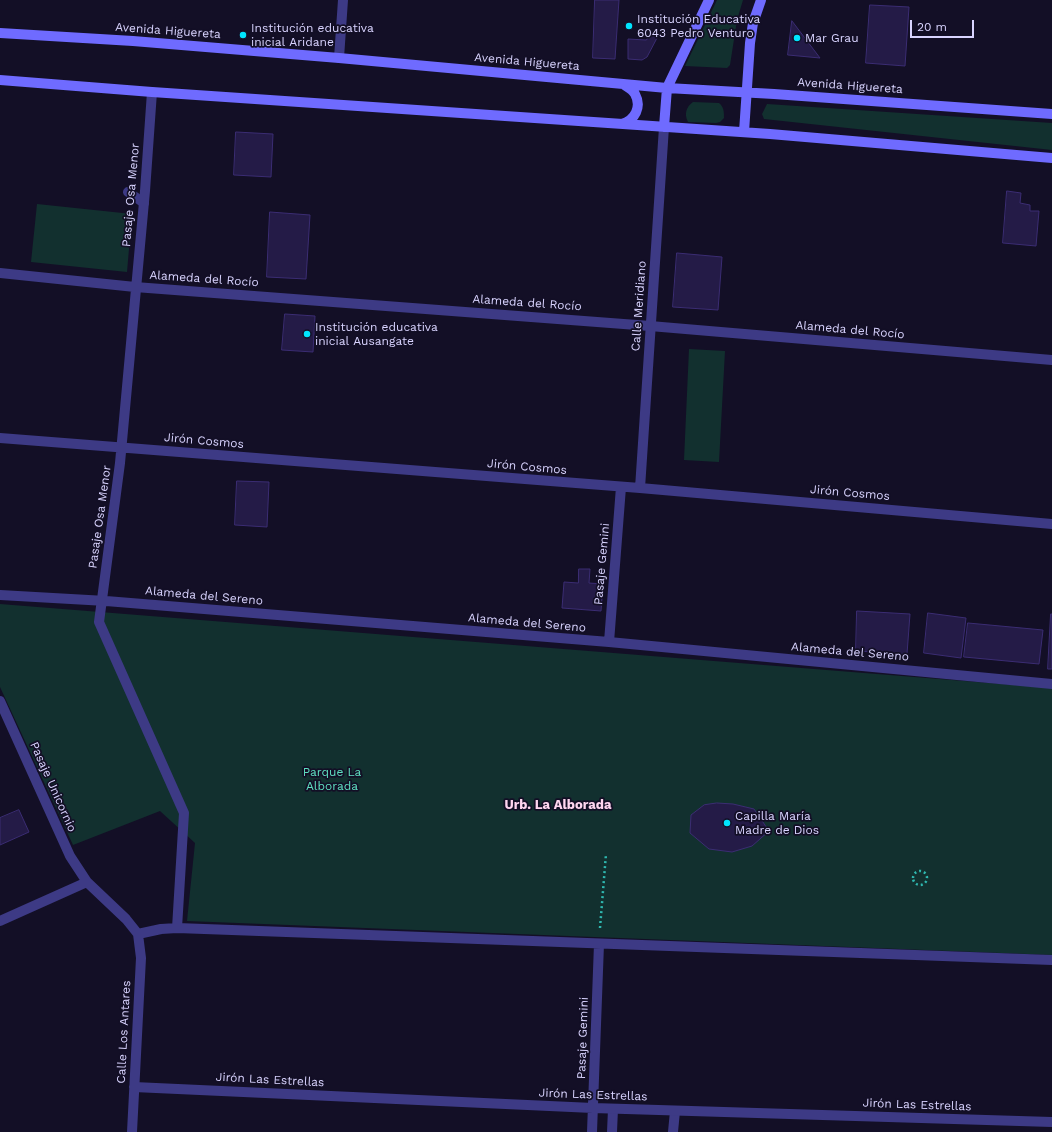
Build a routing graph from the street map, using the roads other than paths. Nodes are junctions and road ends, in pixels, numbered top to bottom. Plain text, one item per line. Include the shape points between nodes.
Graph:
1 (343, 0) edge
2 (709, 0) edge
3 (761, 0) edge
4 (0, 33) edge
5 (338, 58) junction
6 (0, 80) edge
7 (622, 83) junction
8 (667, 88) junction
9 (152, 92) junction
10 (747, 92) junction
11 (1052, 114) edge
12 (622, 124) junction
13 (664, 127) junction
14 (744, 132) junction
15 (1052, 158) edge
16 (128, 192) dead end
17 (144, 203) junction
18 (0, 273) edge
19 (135, 287) junction
20 (650, 326) junction
21 (1052, 360) edge
22 (0, 438) edge
23 (121, 448) junction
24 (621, 487) junction
25 (640, 488) junction
26 (1052, 524) edge
27 (0, 595) edge
28 (102, 601) junction
29 (608, 642) junction
30 (1052, 684) edge
31 (0, 701) edge
32 (87, 882) junction
33 (0, 921) edge
34 (177, 928) junction
35 (138, 934) junction
36 (599, 944) junction
37 (1052, 960) edge
38 (134, 1087) junction
39 (593, 1108) junction
40 (613, 1109) junction
41 (675, 1111) junction
42 (1052, 1122) edge
43 (132, 1132) edge
44 (592, 1132) edge
45 (612, 1132) edge
46 (673, 1132) edge

1 - 5 street
2 - 8 main road
3 - 10 main road via 753,23
4 - 5 main road, Avenida Higuereta
5 - 7 main road, Avenida Higuereta
6 - 9 main road
7 - 8 main road, Avenida Higuereta
7 - 12 main road via 634,92 638,101 637,112 629,122
8 - 10 main road, Avenida Higuereta
8 - 13 main road
9 - 12 main road
9 - 17 street, Pasaje Osa Menor
10 - 11 main road, Avenida Higuereta
10 - 14 main road
12 - 13 main road
13 - 14 main road
13 - 20 street, Calle Meridiano
14 - 15 main road
16 - 17 street
17 - 19 street, Pasaje Osa Menor
18 - 19 street, Alameda del Rocío
19 - 20 street, Alameda del Rocío
19 - 23 street, Pasaje Osa Menor
20 - 21 street, Alameda del Rocío
20 - 25 street, Calle Meridiano
22 - 23 street, Jirón Cosmos
23 - 24 street, Jirón Cosmos
23 - 28 street, Pasaje Osa Menor
24 - 25 street, Jirón Cosmos
24 - 29 street, Pasaje Gemini
25 - 26 street, Jirón Cosmos
27 - 28 street, Alameda del Sereno
28 - 29 street, Alameda del Sereno
28 - 34 street, Pasaje Osa Menor via 99,622 184,813
29 - 30 street, Alameda del Sereno
31 - 32 street, Pasaje Unicornio via 70,856
32 - 33 street
32 - 35 street, Pasaje Unicornio
34 - 35 street via 161,928
34 - 36 street
35 - 38 street, Calle Los Antares via 141,958
36 - 37 street
36 - 39 street, Pasaje Gemini
38 - 39 street, Jirón Las Estrellas
38 - 43 street, Calle Los Antares
39 - 40 street, Jirón Las Estrellas
39 - 44 street, Pasaje Gemini
40 - 41 street, Jirón Las Estrellas
40 - 45 street
41 - 42 street, Jirón Las Estrellas
41 - 46 street

